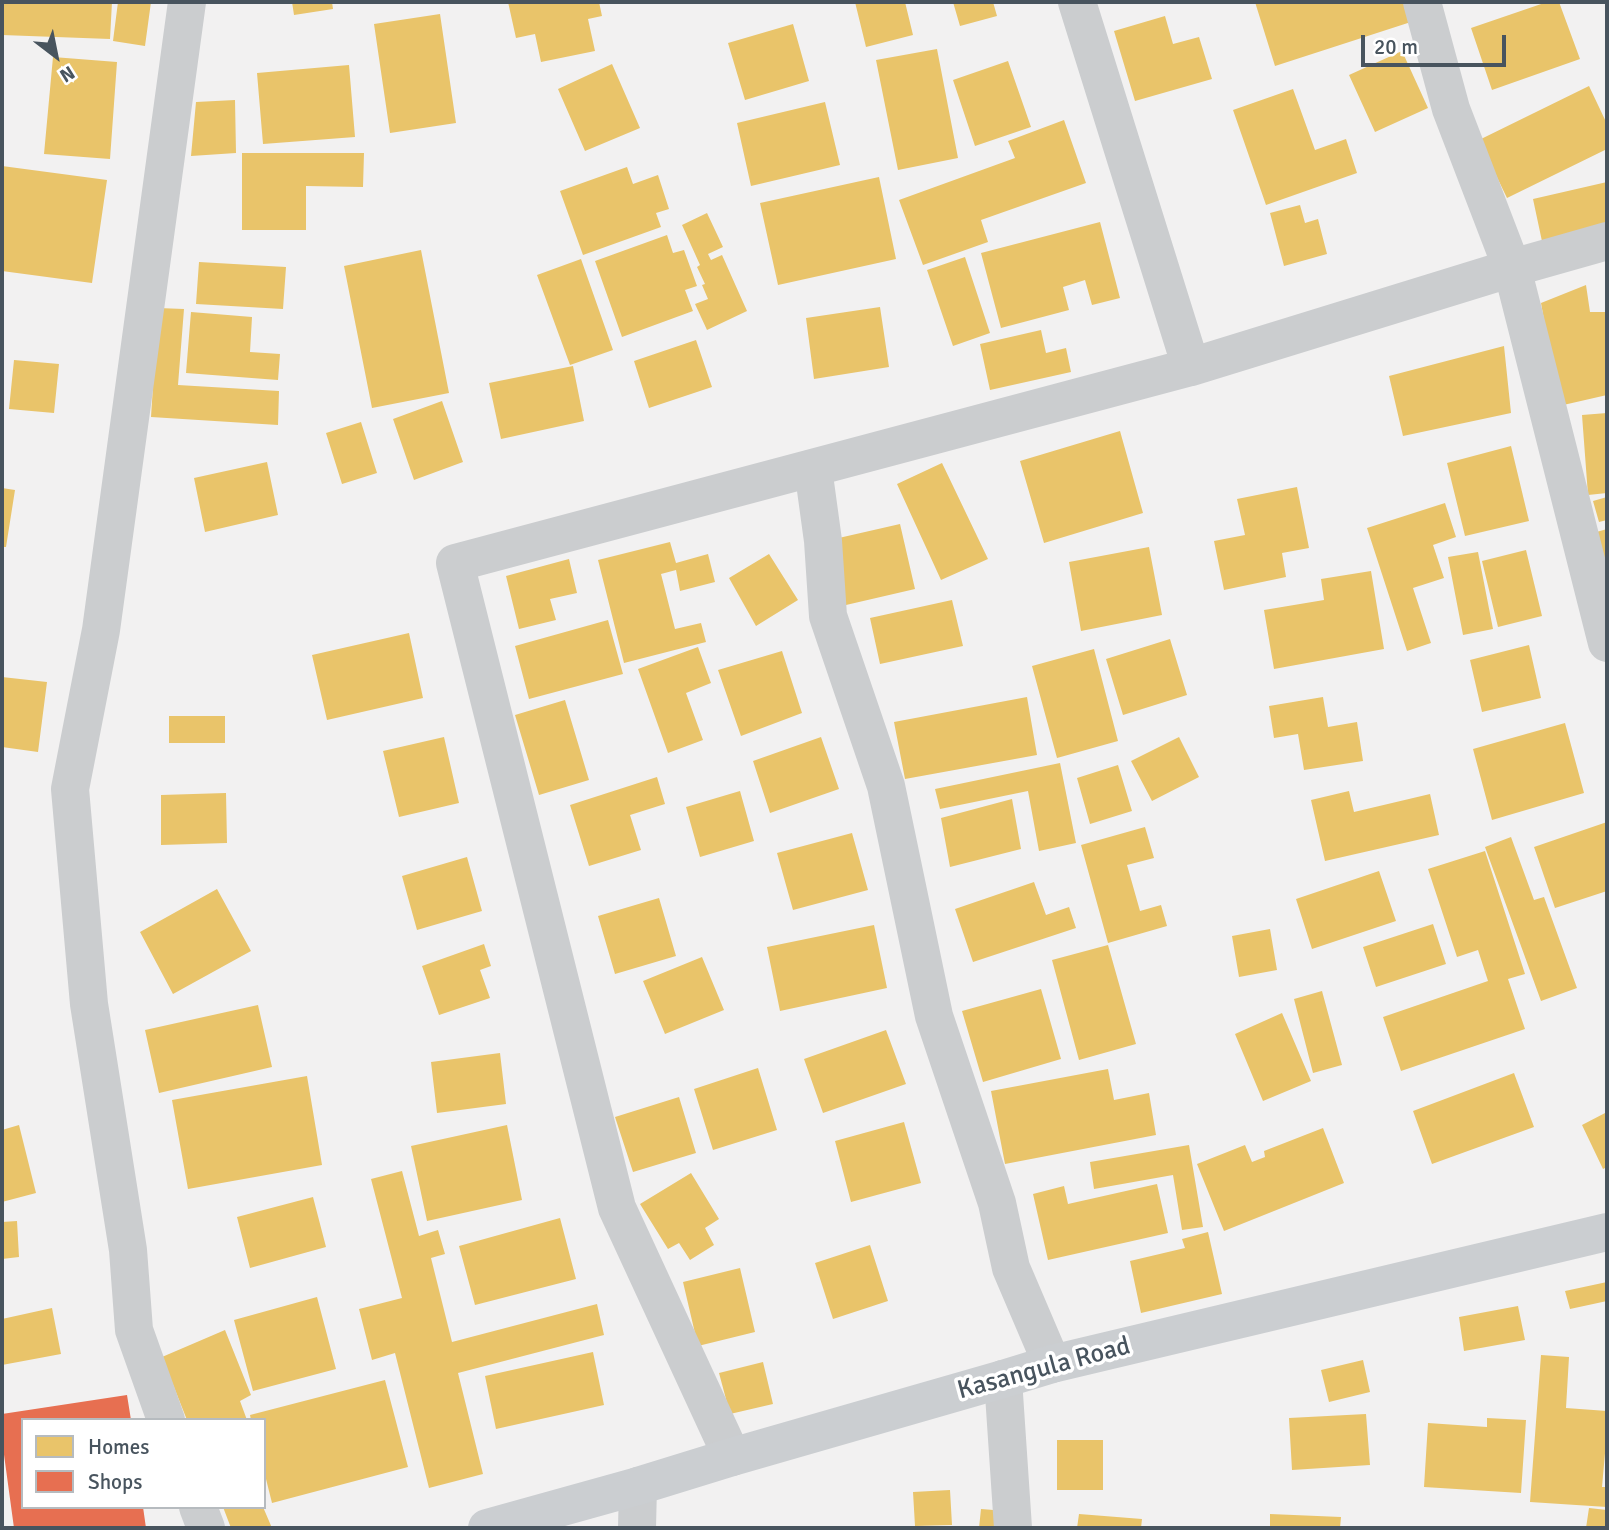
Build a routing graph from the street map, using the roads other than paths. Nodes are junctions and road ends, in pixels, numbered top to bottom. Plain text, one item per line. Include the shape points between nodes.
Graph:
1 (187, 2) edge
2 (1077, 2) edge
3 (1422, 2) edge
4 (1607, 241) edge
5 (1513, 268) junction
6 (1191, 367) junction
7 (813, 468) junction
8 (1607, 643) edge
9 (1607, 1232) edge
10 (1052, 1364) junction
11 (1003, 1379) junction
12 (165, 1418) edge
13 (732, 1457) junction
14 (638, 1486) junction
15 (199, 1509) edge
16 (206, 1528) edge
17 (487, 1528) edge
18 (637, 1528) edge
19 (1013, 1528) edge

1 - 12 street via 101,630 70,789 89,1004 128,1250 134,1329
2 - 6 street
3 - 5 street via 1451,109
4 - 5 street
5 - 6 street
5 - 8 street
6 - 7 street
7 - 10 street via 828,616 886,786 934,1016 997,1203 1012,1268
7 - 13 street via 455,563 617,1208
9 - 10 main road, Kasangula Road
10 - 11 main road, Kasangula Road
11 - 13 main road, Kasangula Road
11 - 19 street
13 - 14 main road, Kasangula Road
14 - 17 main road, Kasangula Road
14 - 18 street
15 - 16 street

